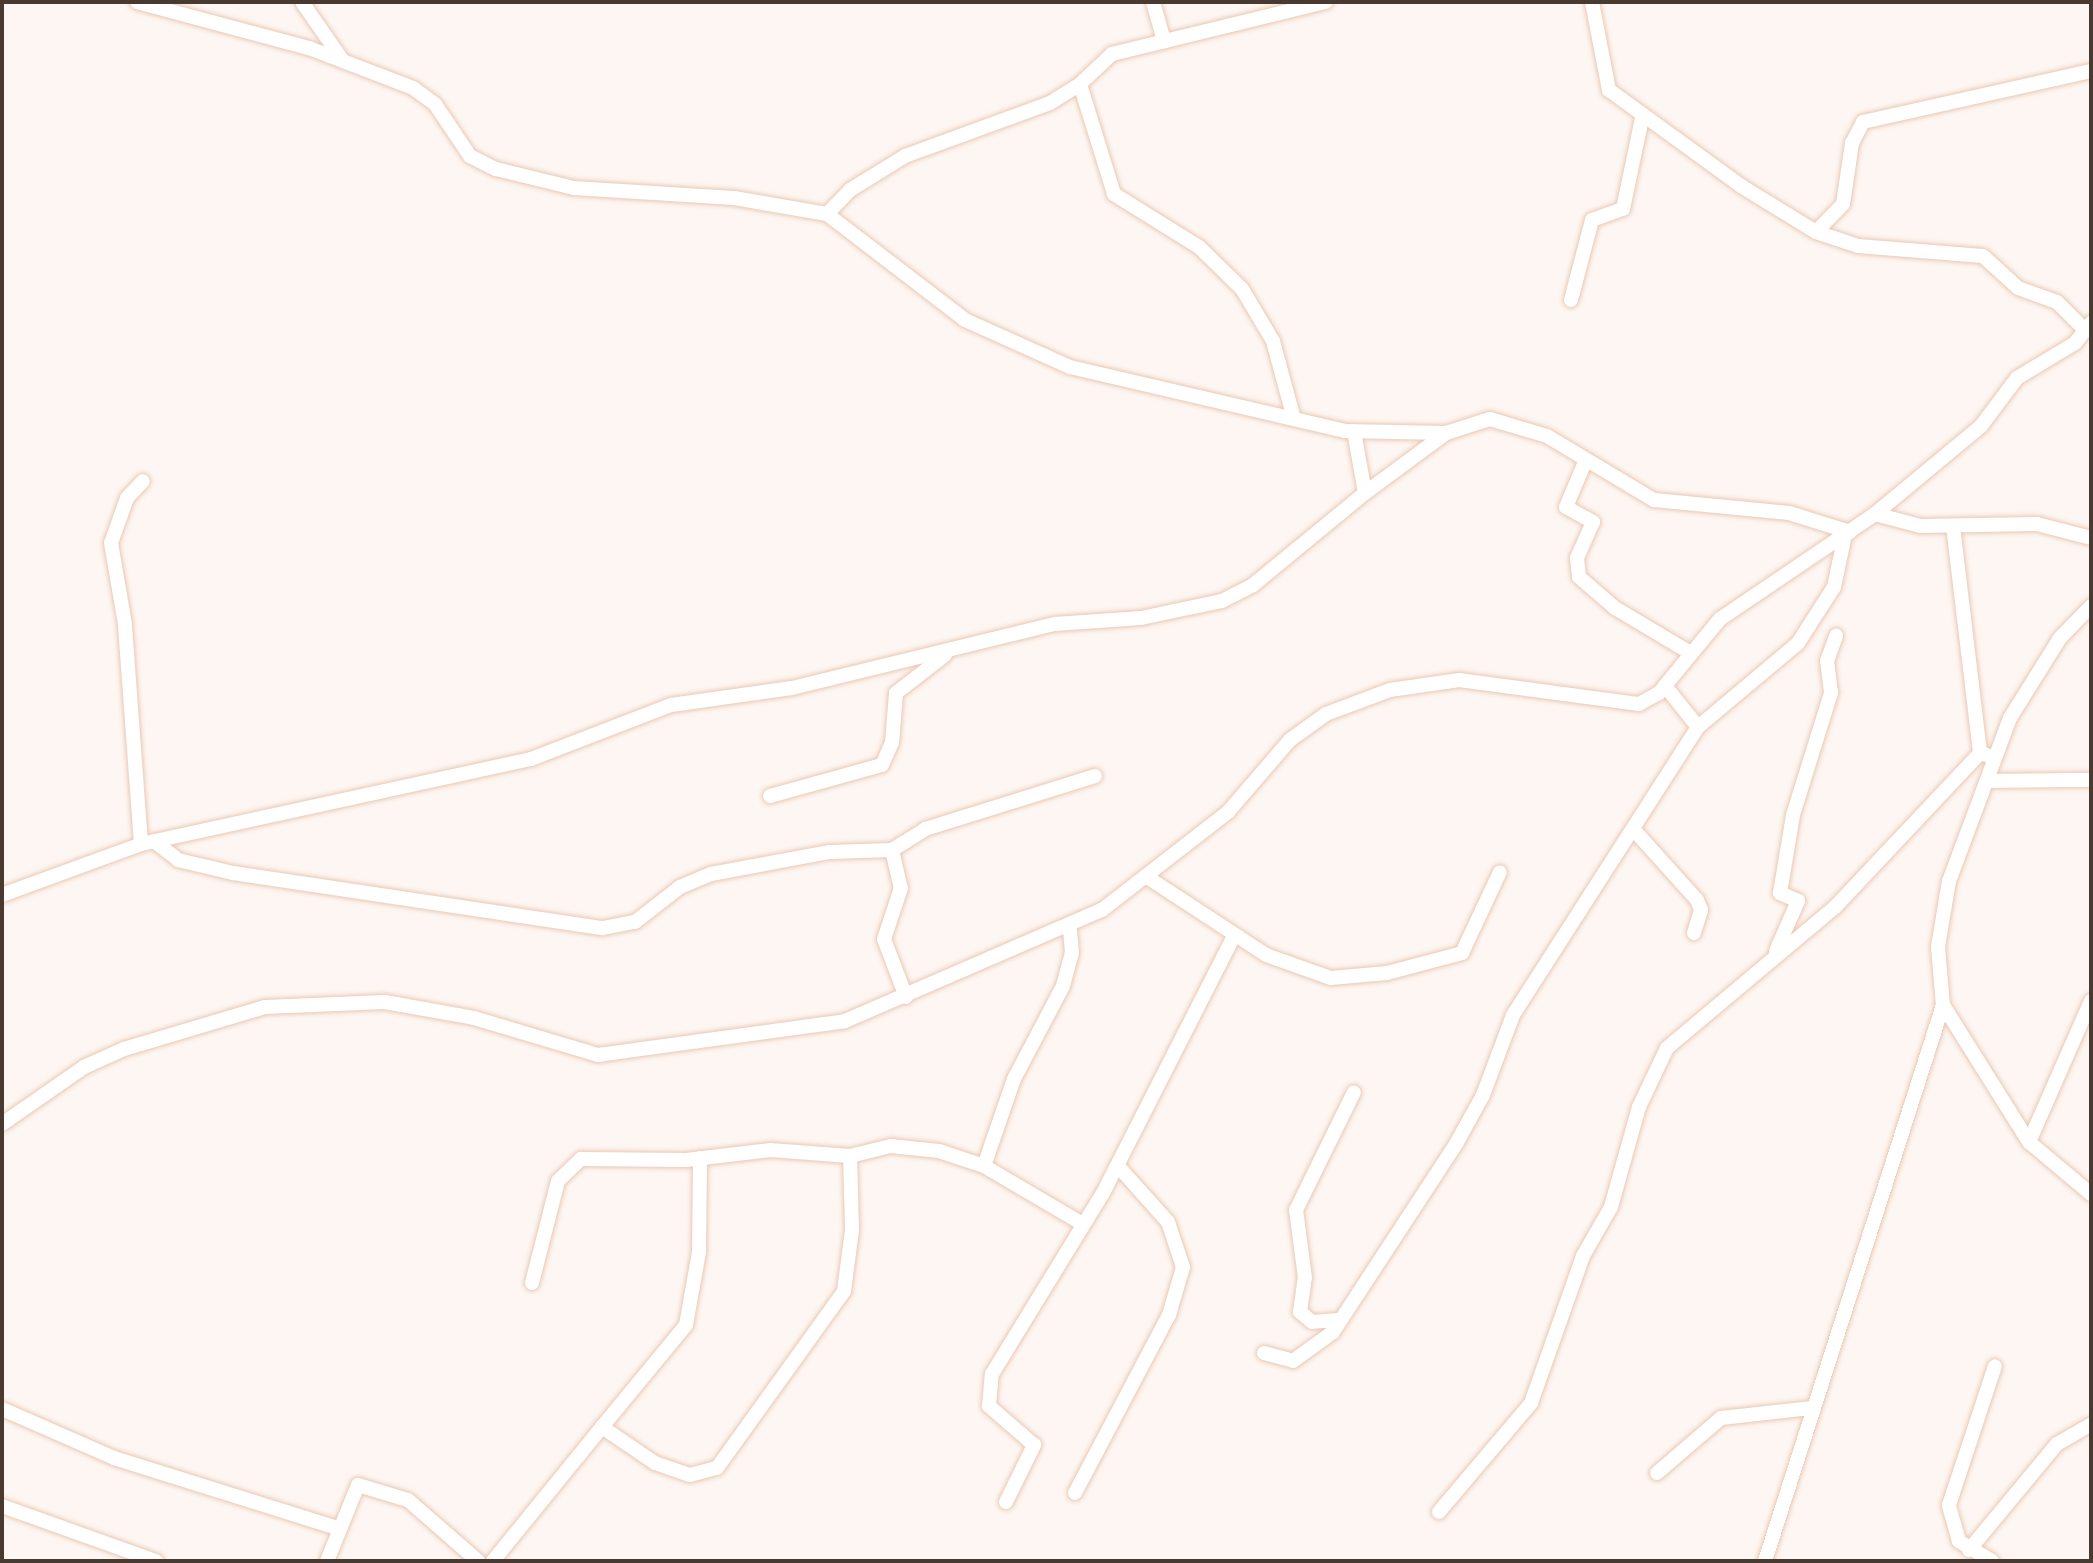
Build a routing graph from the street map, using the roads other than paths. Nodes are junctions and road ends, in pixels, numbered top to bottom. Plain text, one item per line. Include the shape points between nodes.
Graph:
1 (138, 2) edge
2 (302, 2) edge
3 (1153, 2) edge
4 (1326, 2) edge
5 (1592, 2) edge
6 (1164, 41) junction
7 (344, 62) junction
8 (2091, 71) edge
9 (1080, 84) junction
10 (1642, 118) junction
11 (827, 214) junction
12 (1816, 232) junction
13 (1571, 300) dead end
14 (2089, 327) edge
15 (1294, 419) junction
16 (1354, 431) junction
17 (1446, 433) junction
18 (1585, 462) junction
19 (143, 481) dead end
20 (1365, 493) junction
21 (1875, 514) junction
22 (1953, 526) junction
23 (1847, 534) junction
24 (2091, 538) edge
25 (2091, 606) edge
26 (1836, 636) dead end
27 (949, 652) junction
28 (1689, 652) junction
29 (1665, 687) junction
30 (1698, 727) junction
31 (1980, 754) junction
32 (1996, 758) junction
33 (1095, 776) dead end
34 (2091, 780) edge
35 (1988, 781) junction
36 (770, 796) dead end
37 (1634, 830) junction
38 (148, 842) junction
39 (892, 850) junction
40 (1500, 872) dead end
41 (1147, 877) junction
42 (2, 895) edge
43 (1070, 929) junction
44 (1694, 933) dead end
45 (1234, 936) junction
46 (1765, 967) junction
47 (906, 997) junction
48 (2091, 1001) edge
49 (1943, 1004) junction
50 (1354, 1092) dead end
51 (2, 1124) edge
52 (2029, 1142) junction
53 (850, 1156) junction
54 (700, 1158) junction
55 (984, 1166) junction
56 (1118, 1167) junction
57 (2091, 1194) edge
58 (1081, 1223) junction
59 (532, 1283) dead end
60 (1339, 1320) junction
61 (1264, 1353) dead end
62 (1995, 1366) dead end
63 (1812, 1408) junction
64 (2, 1409) edge
65 (2091, 1424) edge
66 (602, 1427) junction
67 (1657, 1473) dead end
68 (1075, 1493) dead end
69 (1006, 1502) dead end
70 (2, 1506) edge
71 (1439, 1512) dead end
72 (337, 1528) junction
73 (1969, 1550) junction
74 (156, 1561) edge
75 (327, 1561) edge
76 (478, 1561) edge
77 (493, 1561) edge
78 (1765, 1561) edge
79 (1992, 1561) edge

1 - 7 street
2 - 7 street
3 - 6 street
4 - 6 street
5 - 10 street via 1605,83
6 - 9 street via 1112,54
7 - 11 street via 413,88 435,104 470,156 496,169 573,188 734,198
8 - 12 street via 1863,122 1852,143 1843,204
9 - 11 street via 1051,103 905,156 850,190
9 - 15 street via 1114,194 1199,247 1242,289 1273,341
10 - 12 street
10 - 13 street via 1623,209 1592,220
11 - 15 street via 946,308 993,336 1070,367
12 - 14 street via 1858,246 1983,256 2018,288 2057,302
14 - 21 street via 2017,378 1981,426
15 - 16 street
16 - 17 street
16 - 20 street
17 - 18 street via 1489,419 1547,436
17 - 20 street
18 - 23 street via 1654,500 1789,513
18 - 28 street via 1566,507 1593,522 1577,558 1579,577 1615,608
19 - 38 street via 127,498 111,543 125,624
20 - 27 street via 1253,585 1222,601 1141,618 1055,624
21 - 22 street via 1920,526
21 - 23 street
22 - 24 street via 2037,524
22 - 31 street
23 - 28 street via 1728,612
23 - 30 street via 1834,587 1798,643
25 - 32 street via 2034,675
26 - 46 street via 1827,661 1831,693 1793,815 1780,892 1798,901
27 - 36 street via 896,693 892,743 882,765
27 - 38 street via 730,700 671,705 531,758
28 - 29 street
29 - 30 street
29 - 41 street via 1629,705 1460,680 1380,694 1326,714 1290,740 1228,812
30 - 37 street
31 - 32 street
31 - 46 street via 1854,889
32 - 35 street
33 - 39 street via 925,829
34 - 35 street
35 - 49 street via 1938,922
37 - 44 street via 1697,900 1701,910
37 - 60 street via 1513,1015 1470,1120
38 - 39 street via 178,860 233,873 603,929 635,922 680,887 711,874 830,852
38 - 42 street
39 - 47 street via 901,888 884,939
40 - 45 street via 1469,944 1437,963 1315,977
41 - 43 street
41 - 45 street
43 - 47 street
43 - 55 street via 1072,953 1063,986 1014,1079
45 - 56 street
46 - 71 street via 1667,1048 1639,1107 1611,1207 1583,1256 1531,1403
47 - 51 street via 820,1027 609,1055 386,1002 265,1007 124,1049 84,1067
48 - 52 street
49 - 52 street
49 - 63 street
50 - 60 street via 1296,1210 1304,1263 1300,1312 1312,1322
52 - 57 street
53 - 54 street via 770,1150
53 - 55 street via 914,1145
53 - 66 street via 852,1230 844,1291 717,1468 703,1475 672,1471
54 - 59 street via 571,1163 545,1218
54 - 66 street via 699,1252 686,1325
55 - 58 street
56 - 58 street
56 - 68 street via 1168,1222 1183,1267 1169,1315
58 - 69 street via 986,1391 989,1406 1034,1445
60 - 61 street via 1304,1357 1280,1361
62 - 73 street via 1949,1506 1951,1524
63 - 67 street via 1721,1418
63 - 78 street
64 - 72 street via 114,1458
65 - 73 street via 2057,1444
66 - 77 street
70 - 74 street
72 - 75 street
72 - 76 street via 350,1494 358,1485 374,1485 408,1500
73 - 79 street

